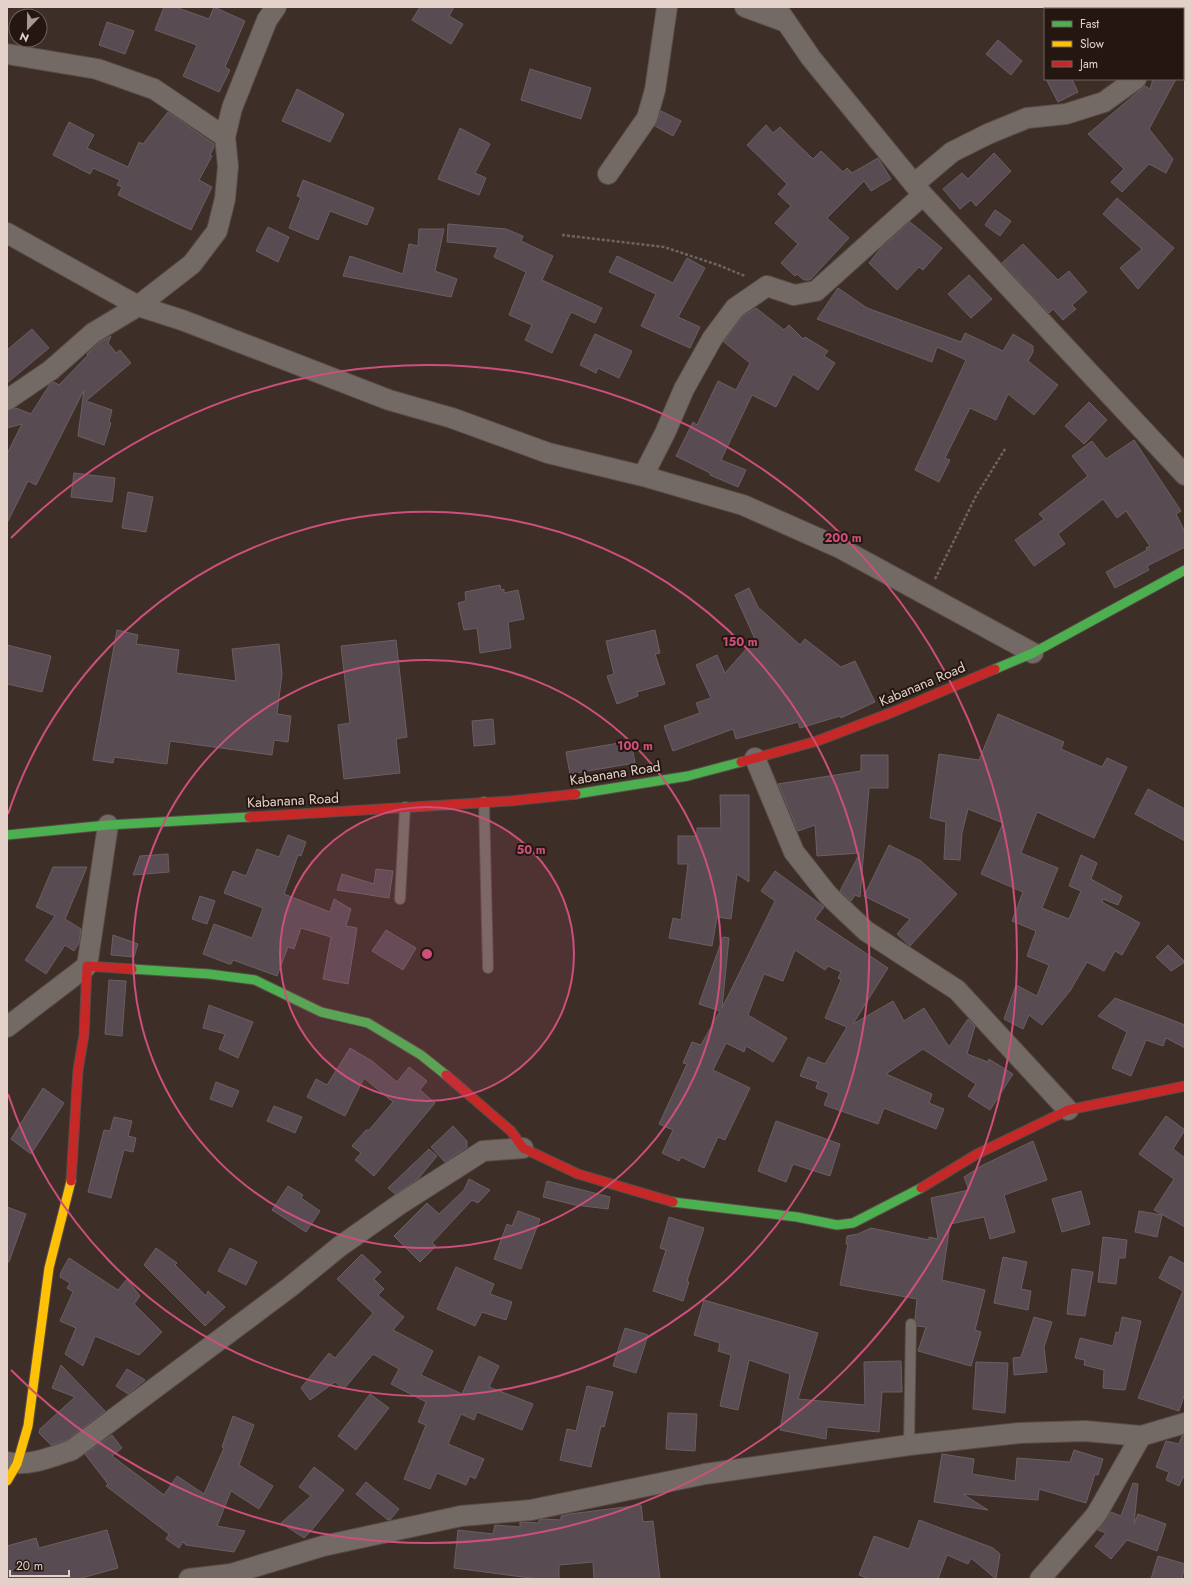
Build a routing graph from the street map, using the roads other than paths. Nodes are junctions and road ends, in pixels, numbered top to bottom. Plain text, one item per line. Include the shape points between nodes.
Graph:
1 (276, 7) edge
2 (667, 7) edge
3 (746, 7) edge
4 (781, 15) edge
5 (7, 54) edge
6 (1135, 80) edge
7 (225, 137) junction
8 (608, 174) dead end
9 (918, 189) junction
10 (7, 233) edge
11 (138, 306) junction
12 (7, 400) edge
13 (1185, 475) edge
14 (643, 476) junction
15 (1185, 570) edge
16 (1033, 653) junction
17 (755, 758) junction
18 (484, 802) junction
19 (405, 807) junction
20 (108, 825) junction
21 (7, 835) edge
22 (400, 899) dead end
23 (87, 966) junction
24 (488, 968) dead end
25 (7, 1027) edge
26 (1185, 1086) edge
27 (1068, 1110) junction
28 (523, 1148) junction
29 (911, 1324) dead end
30 (1185, 1423) edge
31 (1141, 1436) junction
32 (908, 1445) junction
33 (10, 1469) edge
34 (189, 1579) edge
35 (1040, 1579) edge

1 - 7 street via 267,20 247,66
2 - 8 street via 655,90 647,118
3 - 4 street
4 - 9 street via 811,58
5 - 7 street via 97,69 154,89
6 - 9 street via 1104,102 1066,114 1027,118 952,152
7 - 11 street via 228,166 225,199 217,231 192,264
9 - 13 street
9 - 14 street via 816,291 794,295 767,286 735,308 712,339 684,389
10 - 11 street
11 - 12 street via 93,333 51,370
11 - 14 street via 182,320 389,400 452,418 548,453
14 - 16 street via 743,505 840,548
15 - 16 street, Kabanana Road
16 - 17 street, Kabanana Road via 817,741
17 - 18 street, Kabanana Road via 688,776 602,791
17 - 27 street via 794,852 828,895 866,931 957,990
18 - 19 street, Kabanana Road
18 - 24 lane
19 - 20 street, Kabanana Road
19 - 22 lane
20 - 21 street, Kabanana Road
20 - 23 street
23 - 25 street
23 - 28 street via 209,974 255,980 321,1012 368,1023 421,1055 471,1095 511,1131
23 - 33 street via 72,1175 49,1268 28,1426
26 - 27 street
27 - 28 street via 977,1154 923,1187 853,1223 837,1225 797,1217 665,1201 578,1174
28 - 33 street via 483,1151 400,1204 340,1247 72,1450
29 - 32 lane
30 - 31 street
31 - 32 street via 1085,1431 1019,1433
31 - 35 street via 1096,1515
32 - 34 street via 705,1474 531,1510 461,1516 323,1546 231,1574

